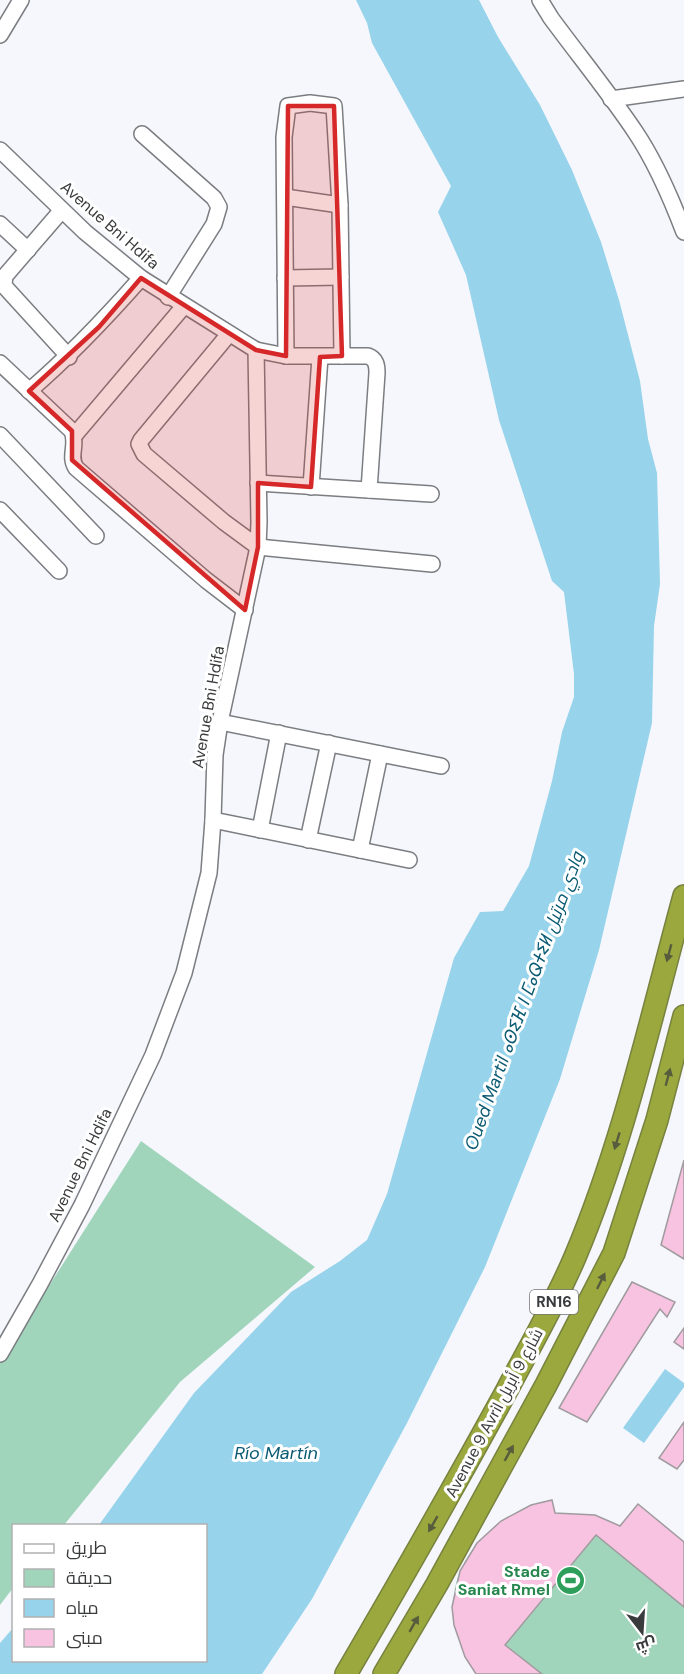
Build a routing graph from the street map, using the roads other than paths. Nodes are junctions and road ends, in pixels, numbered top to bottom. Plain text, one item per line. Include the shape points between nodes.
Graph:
1 (21, 0) edge
2 (546, 2) edge
3 (0, 35) edge
4 (684, 89) edge
5 (611, 99) junction
6 (142, 134) dead end
7 (0, 150) edge
8 (285, 197) junction
9 (340, 204) junction
10 (62, 210) junction
11 (0, 224) edge
12 (684, 232) edge
13 (28, 249) junction
14 (341, 277) junction
15 (141, 278) junction
16 (285, 278) junction
17 (168, 297) junction
18 (184, 306) junction
19 (229, 334) junction
20 (256, 350) junction
21 (286, 356) junction
22 (342, 356) junction
23 (69, 357) junction
24 (320, 357) junction
25 (0, 363) edge
26 (29, 391) junction
27 (0, 435) edge
28 (74, 436) junction
29 (258, 483) junction
30 (311, 487) junction
31 (369, 490) junction
32 (431, 494) dead end
33 (0, 510) edge
34 (96, 536) dead end
35 (258, 547) junction
36 (432, 564) dead end
37 (59, 571) dead end
38 (245, 610) junction
39 (220, 722) junction
40 (279, 733) junction
41 (329, 743) junction
42 (380, 754) junction
43 (441, 766) dead end
44 (213, 820) junction
45 (260, 830) junction
46 (308, 840) junction
47 (360, 850) junction
48 (409, 860) dead end
49 (684, 896) edge
50 (684, 1016) edge
51 (0, 1354) edge
52 (346, 1674) edge
53 (384, 1674) edge

1 - 3 street
2 - 5 street
4 - 5 street
5 - 12 street via 656,167
6 - 17 street via 214,198 219,207 214,224
7 - 10 street, Avenue Bni Hdifa
8 - 9 street
8 - 9 street via 288,106 334,106
8 - 16 street
9 - 14 street
10 - 13 street
10 - 15 street, Avenue Bni Hdifa
11 - 13 street
13 - 23 street via 5,276 4,284
14 - 16 street
14 - 22 street
15 - 17 street, Avenue Bni Hdifa
15 - 23 street
16 - 21 street
17 - 18 street, Avenue Bni Hdifa
18 - 19 street, Avenue Bni Hdifa
18 - 28 street
19 - 20 street, Avenue Bni Hdifa
19 - 35 street via 139,444 144,454
20 - 21 street
20 - 29 street, Avenue Bni Hdifa
21 - 24 street
22 - 24 street
22 - 31 street via 368,356 377,366
23 - 26 street
24 - 30 street
25 - 26 street
26 - 28 street
27 - 34 street
28 - 38 street via 71,456 76,468
29 - 30 street
29 - 35 street, Avenue Bni Hdifa
30 - 31 street
31 - 32 street
33 - 37 street
35 - 36 street
35 - 38 street, Avenue Bni Hdifa
38 - 39 street, Avenue Bni Hdifa
39 - 40 street
39 - 44 street, Avenue Bni Hdifa
40 - 41 street
40 - 45 street
41 - 42 street
41 - 46 street
42 - 43 street
42 - 47 street
44 - 45 street
44 - 51 street, Avenue Bni Hdifa via 209,873 199,920 153,1055 82,1205
45 - 46 street
46 - 47 street
47 - 48 street
49 -> 52 highway, Avenue 9 Avril شارع 9 أبريل / RN16 via 617,1140 574,1259 448,1499
53 -> 50 highway, Avenue 9 Avril شارع 9 أبريل / RN16 via 529,1417 614,1253 657,1120

